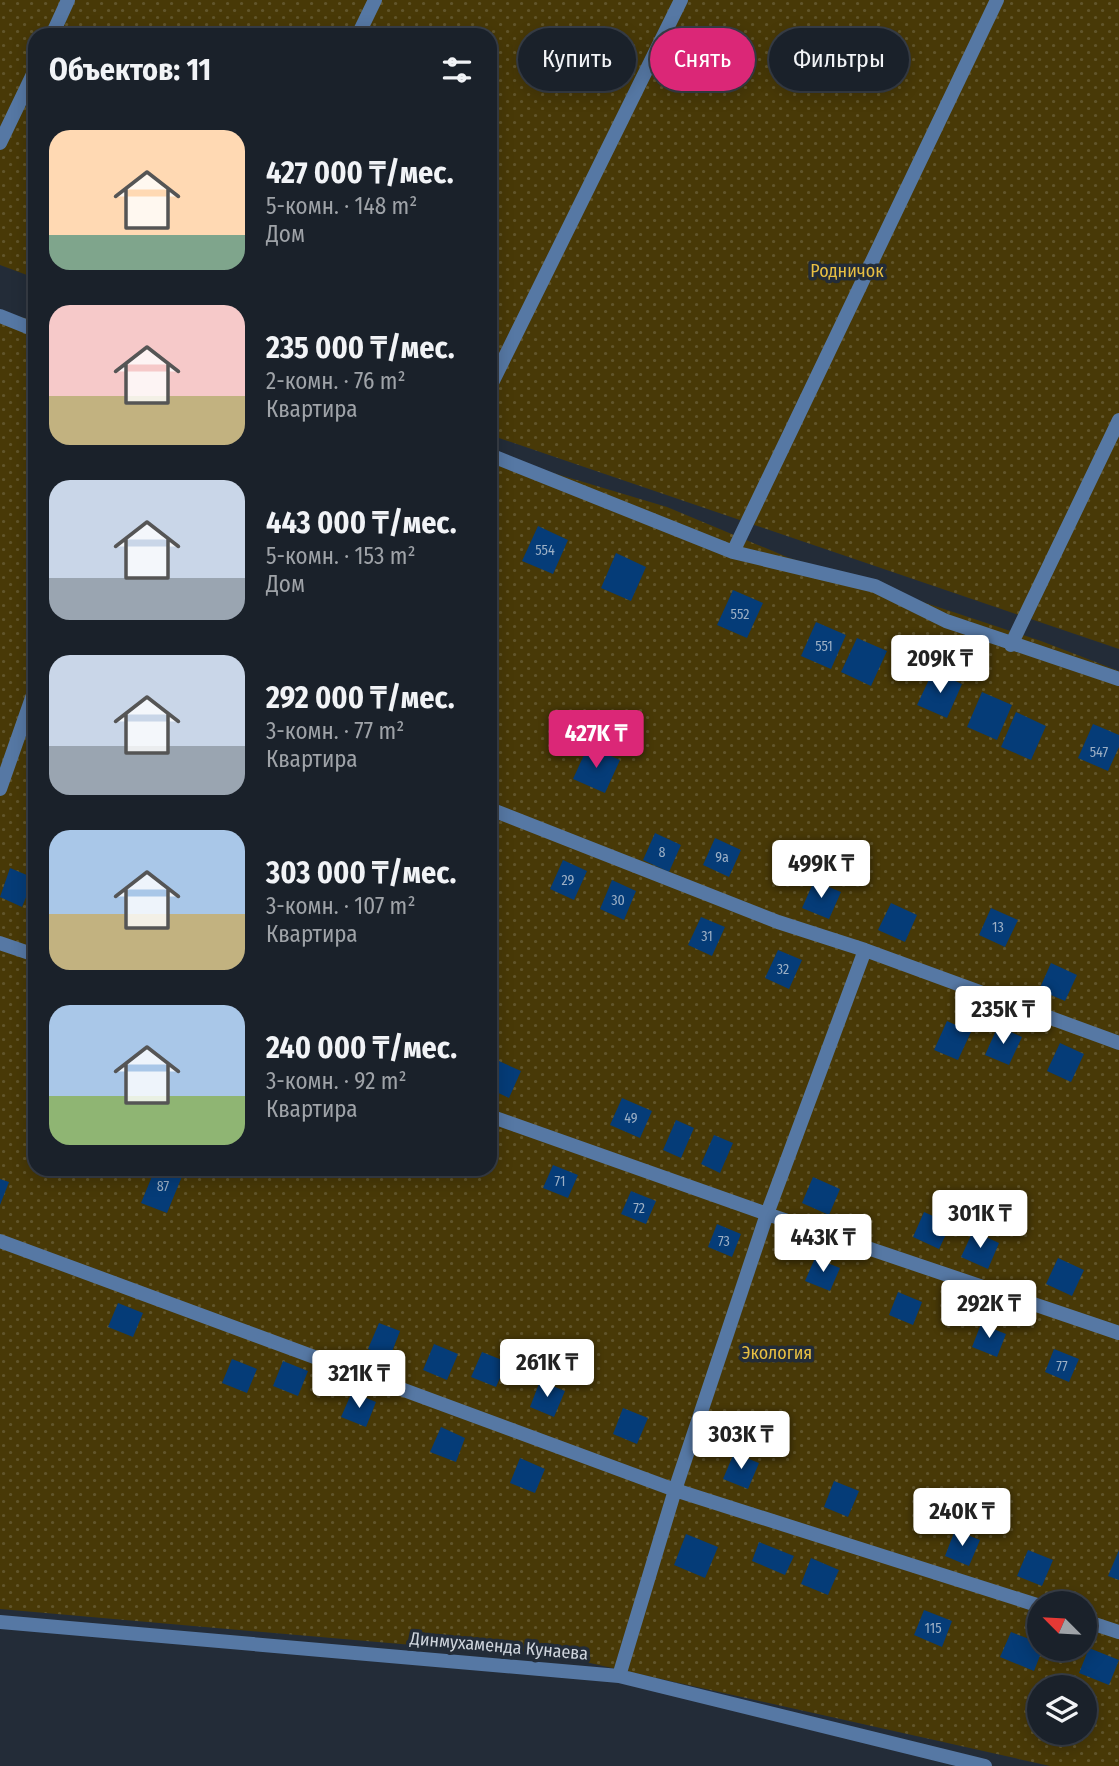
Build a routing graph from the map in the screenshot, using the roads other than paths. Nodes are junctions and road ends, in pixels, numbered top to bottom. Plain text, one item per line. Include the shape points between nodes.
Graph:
1 (68, 0) edge
2 (375, 0) edge
3 (681, 0) edge
4 (997, 0) edge
5 (55, 28) edge
6 (361, 28) edge
7 (28, 85) edge
8 (0, 144) edge
9 (0, 316) edge
10 (28, 327) edge
11 (497, 373) edge
12 (1119, 420) edge
13 (497, 458) edge
14 (733, 552) junction
15 (1011, 645) junction
16 (1119, 679) edge
17 (28, 709) edge
18 (0, 789) edge
19 (497, 812) edge
20 (0, 943) edge
21 (865, 950) junction
22 (28, 953) edge
23 (1119, 1043) edge
24 (497, 1118) edge
25 (767, 1214) junction
26 (0, 1241) edge
27 (1119, 1333) edge
28 (675, 1490) junction
29 (1027, 1602) edge
30 (0, 1622) edge
31 (1097, 1625) edge
32 (1119, 1632) edge
33 (620, 1676) junction
34 (985, 1766) edge

1 - 5 street
2 - 6 street
3 - 11 street
4 - 14 street
7 - 8 street
9 - 10 street
12 - 15 street
13 - 14 street
14 - 15 street via 875,586 946,621
15 - 16 street
17 - 18 street
19 - 21 street via 752,912
20 - 22 street
21 - 23 street
21 - 25 street
24 - 25 street
25 - 27 street
25 - 28 street
26 - 28 street
28 - 29 street
28 - 33 street
30 - 33 street, Динмухаменда Кунаева
31 - 32 street
33 - 34 street, Динмухаменда Кунаева

